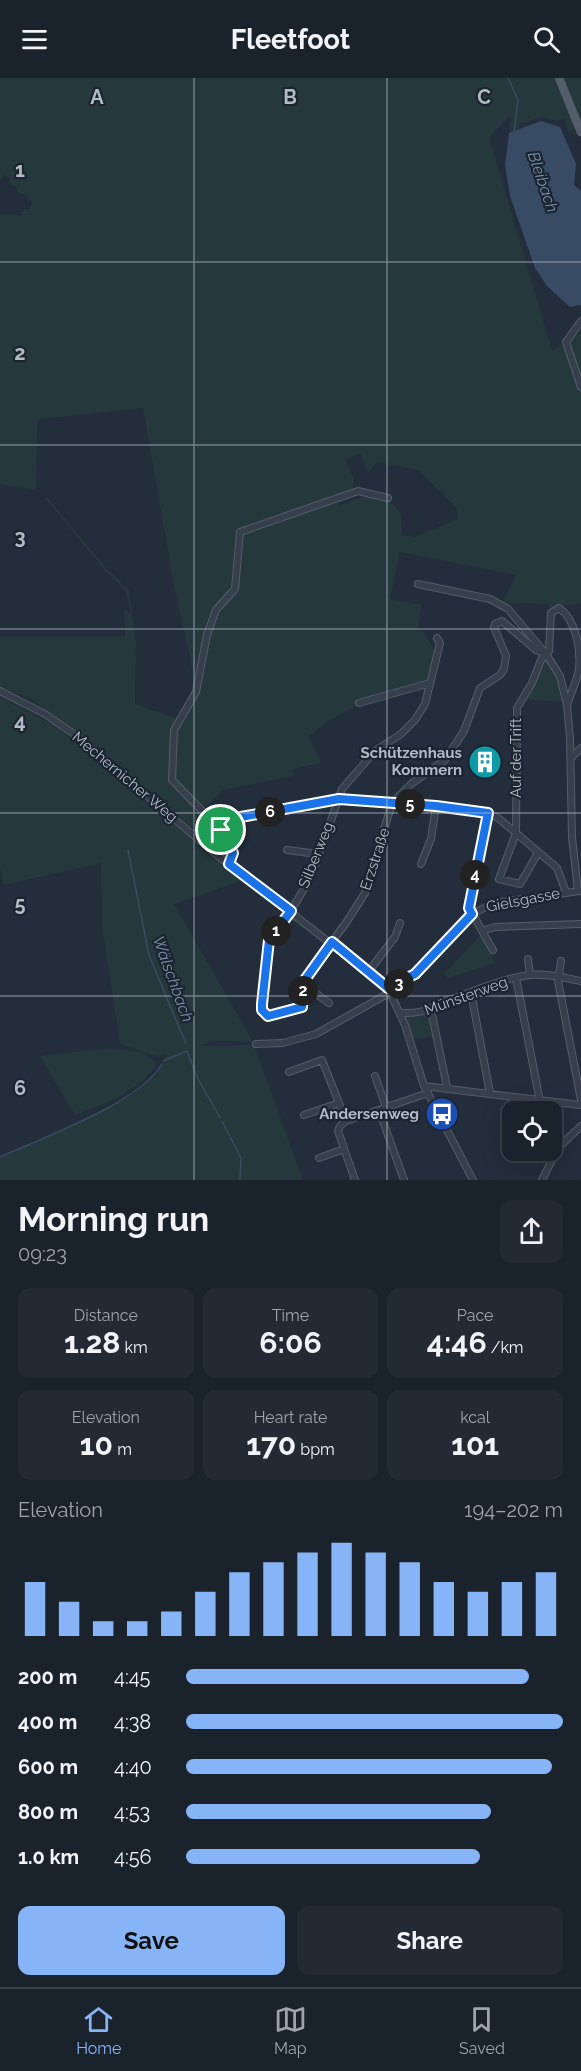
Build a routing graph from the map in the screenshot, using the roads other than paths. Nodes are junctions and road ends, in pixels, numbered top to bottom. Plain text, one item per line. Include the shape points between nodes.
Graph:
1 (559, 78) edge
2 (581, 132) edge
3 (581, 321) edge
4 (581, 387) edge
5 (388, 498) dead end
6 (418, 584) dead end
7 (437, 638) dead end
8 (546, 654) junction
9 (430, 683) junction
10 (0, 691) edge
11 (359, 703) dead end
12 (567, 705) junction
13 (570, 738) junction
14 (581, 746) edge
15 (571, 758) junction
16 (339, 799) junction
17 (392, 803) junction
18 (436, 806) junction
19 (488, 813) junction
20 (221, 830) junction
21 (516, 833) junction
22 (286, 850) dead end
23 (538, 853) junction
24 (318, 854) junction
25 (229, 864) junction
26 (421, 864) dead end
27 (579, 891) edge
28 (566, 892) junction
29 (291, 911) junction
30 (472, 914) junction
31 (400, 923) dead end
32 (581, 924) edge
33 (482, 931) junction
34 (332, 942) junction
35 (493, 950) dead end
36 (528, 959) dead end
37 (561, 961) dead end
38 (369, 971) junction
39 (530, 975) junction
40 (558, 977) junction
41 (516, 978) junction
42 (581, 981) edge
43 (303, 984) junction
44 (390, 990) junction
45 (471, 993) junction
46 (329, 1003) dead end
47 (432, 1011) junction
48 (401, 1013) junction
49 (256, 1044) dead end
50 (289, 1072) dead end
51 (375, 1076) dead end
52 (447, 1087) junction
53 (426, 1089) junction
54 (490, 1093) junction
55 (581, 1100) edge
56 (540, 1101) joint
57 (339, 1103) junction
58 (562, 1103) edge
59 (581, 1105) edge
60 (383, 1108) junction
61 (304, 1115) dead end
62 (346, 1121) junction
63 (581, 1126) edge
64 (344, 1149) junction
65 (319, 1158) dead end
66 (402, 1173) junction
67 (355, 1180) edge
68 (404, 1180) edge
69 (410, 1180) edge
70 (473, 1180) edge
71 (542, 1180) edge

1 - 2 main road
3 - 4 street via 566,342
5 - 20 street via 358,491 240,532 235,589 216,610 196,692 174,730 172,780
6 - 8 street via 489,599 508,609
7 - 9 street, Silberweg via 440,643
8 - 12 street via 560,676
8 - 12 street, Auf der Trift via 551,644 551,613 560,608 570,619 579,658
8 - 17 street via 498,621 494,627 506,656 504,669 480,688 464,731 445,760
8 - 21 street, Auf der Trift via 516,708
9 - 11 street
9 - 16 street, Silberweg via 415,720 375,751 348,780
10 - 25 street, Mechernicher Weg via 67,729
12 - 13 street
13 - 14 street
13 - 15 street
14 - 15 street
15 - 27 street via 572,837
16 - 17 street
16 - 20 street via 241,817
16 - 24 street, Silberweg
17 - 18 street
17 - 34 street, Erzstraße via 365,892
18 - 19 street
18 - 26 street via 431,839
19 - 21 street
19 - 30 street via 469,908
20 - 25 street via 233,853
21 - 23 street
21 - 23 street via 498,876 502,881 520,884
22 - 24 street
23 - 28 street via 557,868
24 - 29 street, Silberweg
25 - 29 street, Mechernicher Weg
27 - 28 street, Gielsgasse
28 - 30 street, Gielsgasse via 494,903
29 - 34 street, Mechernicher Weg
29 - 43 street, Silberweg via 269,940 264,1012 272,1016 300,1009
30 - 33 street
30 - 44 street, Gielsgasse via 415,974
31 - 38 street via 395,937
32 - 33 street via 495,927
33 - 35 street
34 - 38 street, Mechernicher Weg
34 - 43 street, Erzstraße
36 - 39 street
37 - 40 street
38 - 44 street, Mechernicher Weg
39 - 40 street, Münsterweg
39 - 41 street, Münsterweg
40 - 42 street, Münsterweg
40 - 55 street
41 - 45 street, Münsterweg
41 - 56 street
43 - 46 street
44 - 48 street, Mechernicher Weg
44 - 49 street, Gielsgasse via 316,1034 283,1044
45 - 47 street, Münsterweg
45 - 54 street
47 - 48 street, Münsterweg
47 - 52 street
48 - 53 street, Mechernicher Weg
50 - 57 street via 322,1056
51 - 60 street
52 - 53 street
52 - 54 street
53 - 60 street
53 - 70 street, Mechernicher Weg
54 - 56 street
57 - 61 street
57 - 62 street
58 - 59 street
60 - 62 street
60 - 66 street
62 - 64 street via 338,1131
63 - 71 street via 558,1148
64 - 65 street
64 - 67 street
66 - 68 street
66 - 69 street

